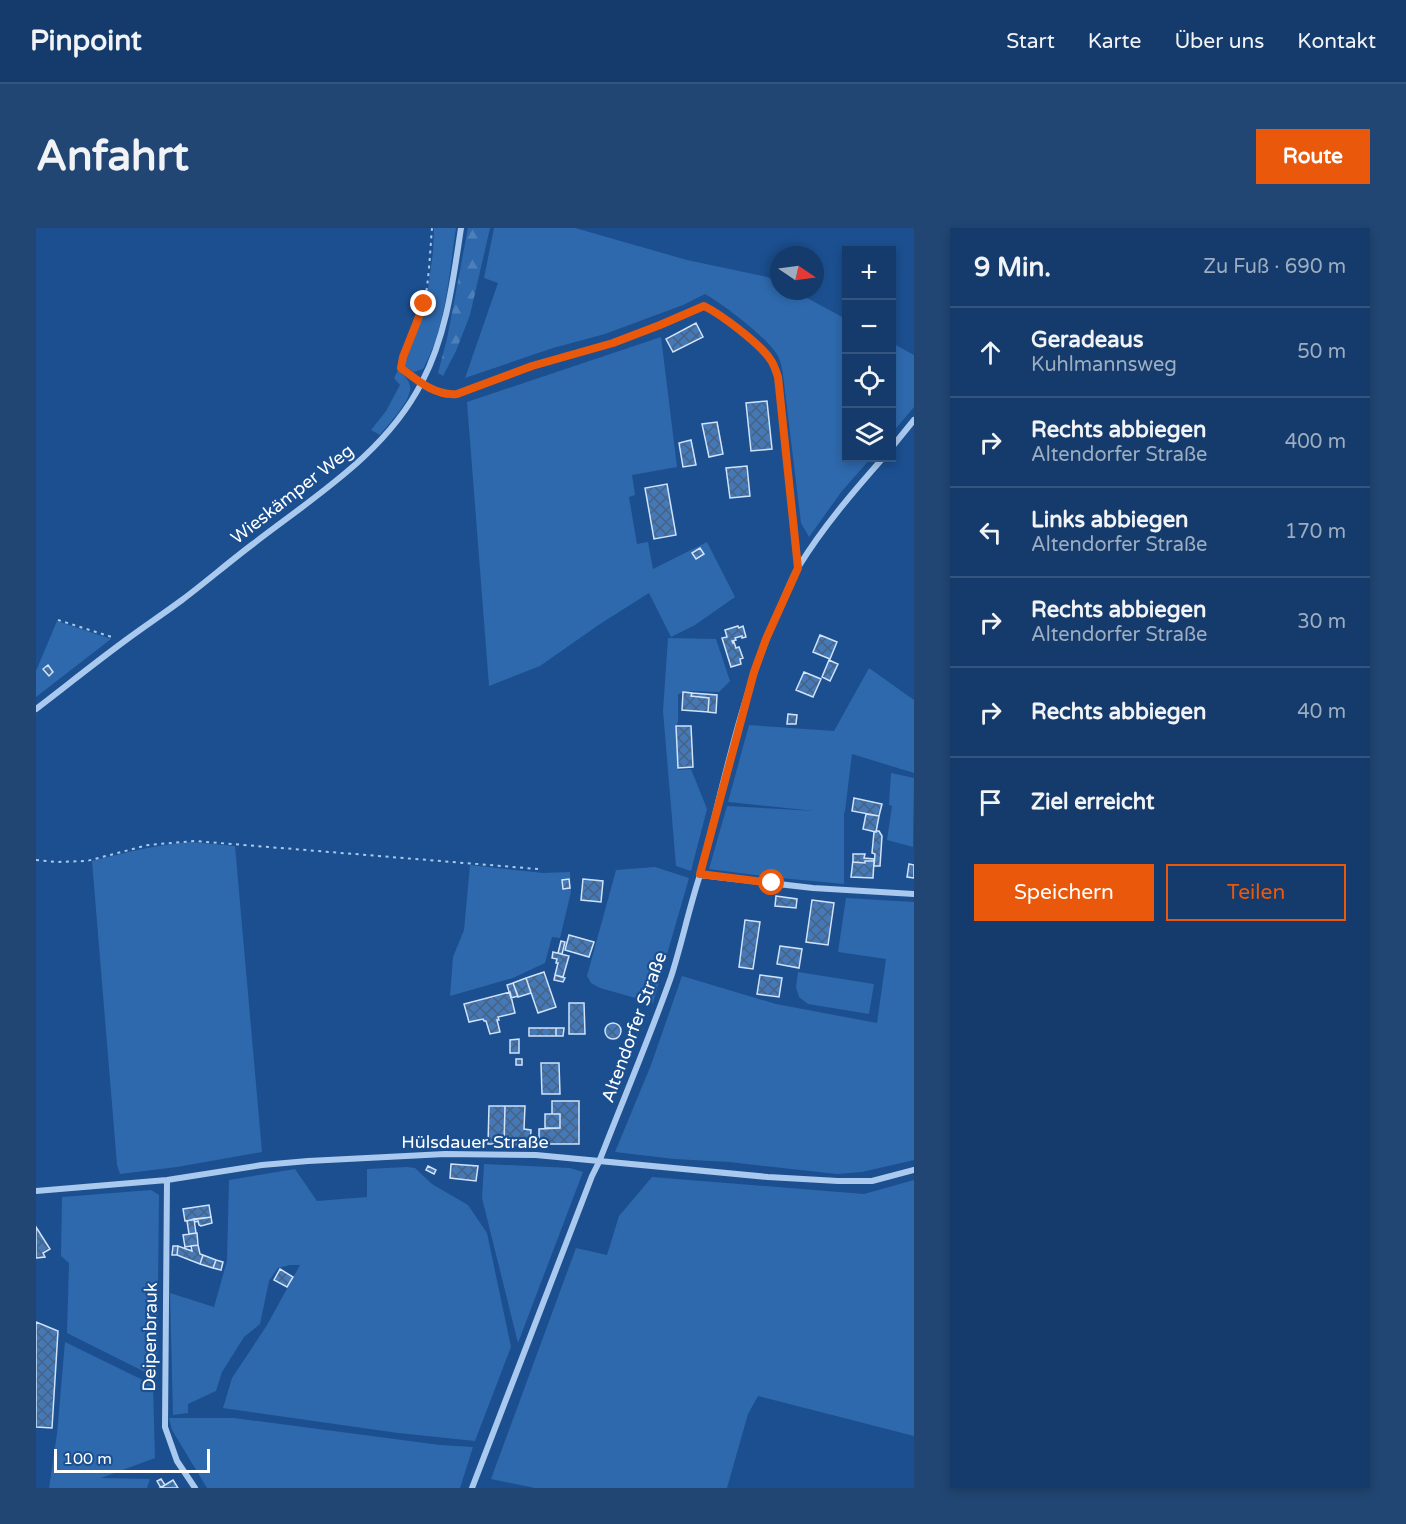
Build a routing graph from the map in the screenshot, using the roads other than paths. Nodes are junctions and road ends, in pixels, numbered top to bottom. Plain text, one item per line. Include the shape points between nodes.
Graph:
1 (461, 228) edge
2 (421, 384) junction
3 (914, 420) edge
4 (896, 441) edge
5 (880, 462) edge
6 (798, 568) junction
7 (36, 709) edge
8 (700, 874) junction
9 (914, 894) edge
10 (599, 1162) junction
11 (914, 1170) edge
12 (166, 1180) junction
13 (36, 1191) edge
14 (195, 1488) edge
15 (472, 1488) edge

1 - 2 street, Wieskämper Weg via 440,338
2 - 6 lane via 446,395 457,394 532,366 613,343 704,306 763,351 778,377
2 - 7 street, Wieskämper Weg via 398,421 369,454
3 - 4 street
5 - 6 street, Altendorfer Straße via 843,504
6 - 8 street, Altendorfer Straße via 754,672
8 - 9 street via 813,888
8 - 10 street, Altendorfer Straße via 669,983
10 - 11 street, Hülsdauer Straße via 838,1182 872,1181
10 - 12 street, Hülsdauer Straße via 536,1155 445,1154 308,1161
10 - 15 street, Altendorfer Straße
12 - 13 street, Hülsdauer Straße
12 - 14 street, Deipenbrauk via 165,1427 177,1461

